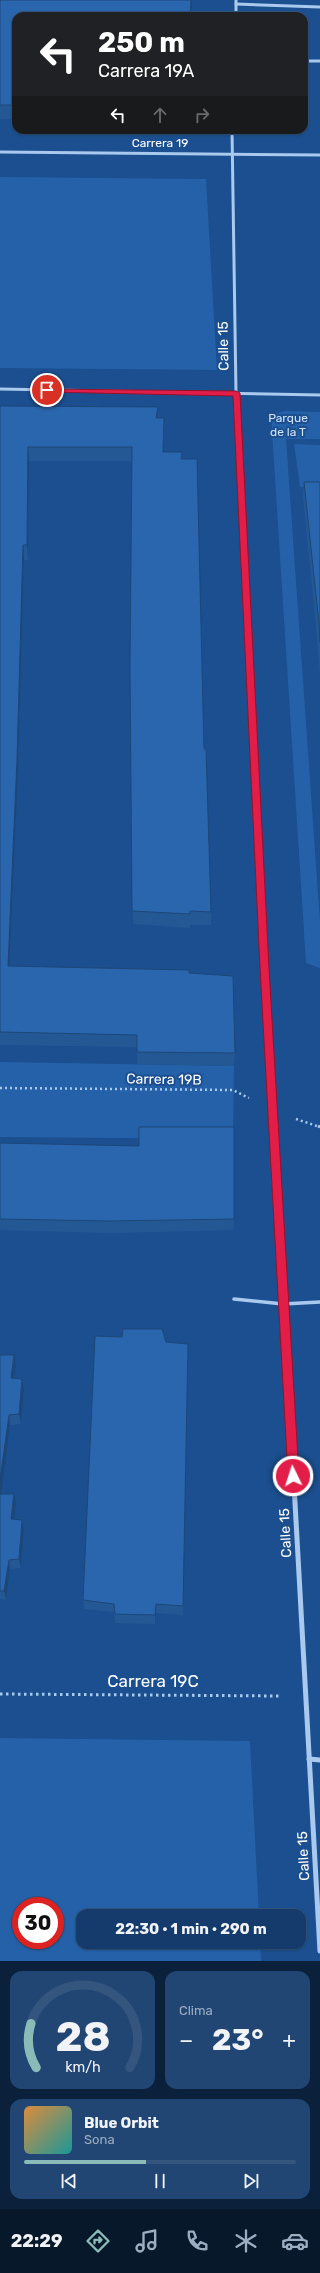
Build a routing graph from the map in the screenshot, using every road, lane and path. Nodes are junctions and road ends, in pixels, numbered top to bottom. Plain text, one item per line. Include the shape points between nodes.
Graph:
1 (236, 2) edge
2 (320, 7) edge
3 (308, 61) edge
4 (320, 61) edge
5 (232, 134) edge
6 (0, 152) edge
7 (232, 153) junction
8 (320, 155) edge
9 (0, 389) edge
10 (236, 393) junction
11 (320, 395) edge
12 (0, 1088) edge
13 (273, 1111) junction
14 (320, 1127) edge
15 (234, 1299) dead end
16 (320, 1302) edge
17 (283, 1304) junction
18 (0, 1694) edge
19 (306, 1696) junction
20 (309, 1759) junction
21 (320, 1760) edge
22 (320, 1951) edge

1 - 2 street
3 - 4 street
5 - 7 street, Calle 15
6 - 7 street, Carrera 19
7 - 8 street, Carrera 19
7 - 10 street, Calle 15
9 - 10 street
10 - 11 street
10 - 13 street, Calle 15
12 - 13 path, Carrera 19B via 233,1090
13 - 14 path, Carrera 19B
13 - 17 street, Calle 15
15 - 17 lane
16 - 17 lane
17 - 19 street, Calle 15
18 - 19 path, Carrera 19C
19 - 20 street, Calle 15
20 - 21 street
20 - 22 street, Calle 15

